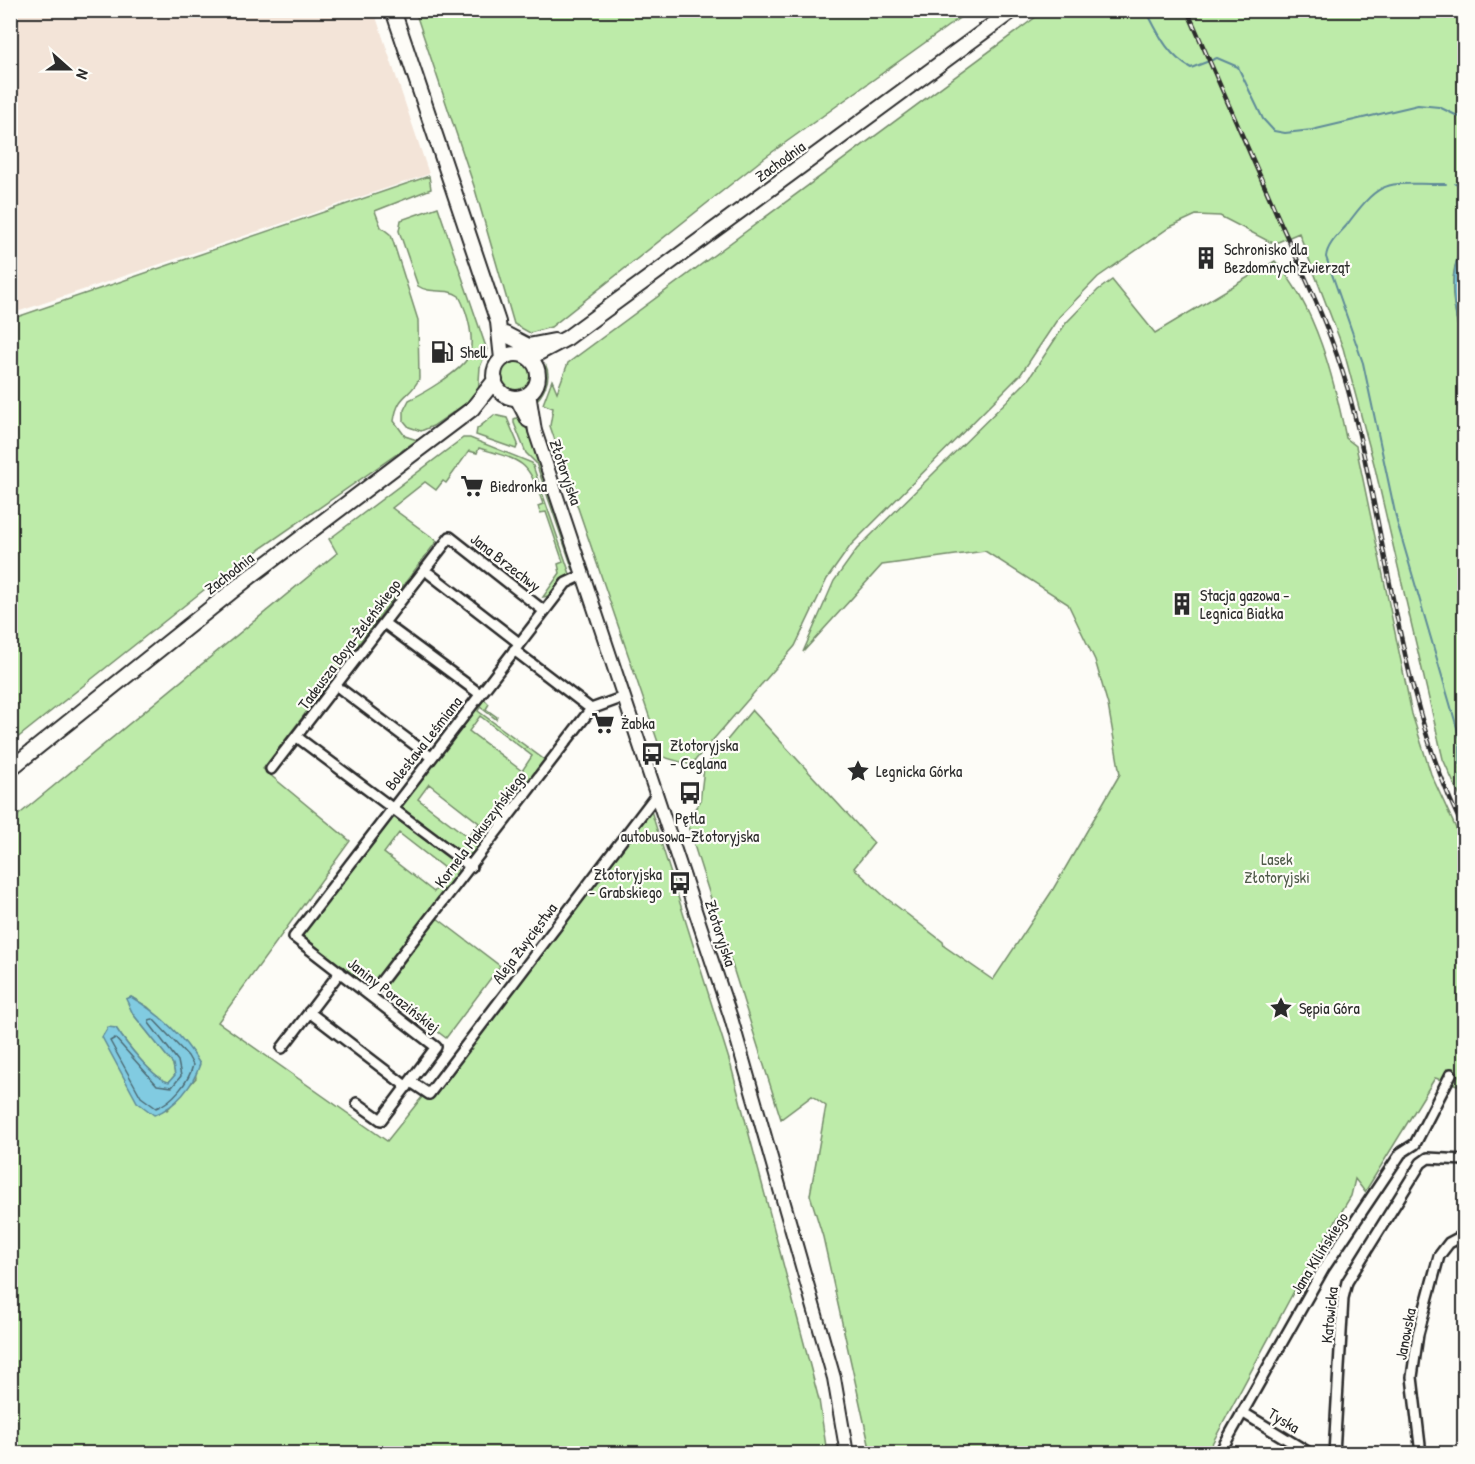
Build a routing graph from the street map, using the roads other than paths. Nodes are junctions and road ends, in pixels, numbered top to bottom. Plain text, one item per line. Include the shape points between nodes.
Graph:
1 (393, 10) edge
2 (1013, 10) edge
3 (501, 328) junction
4 (567, 338) junction
5 (524, 356) junction
6 (502, 359) junction
7 (538, 373) junction
8 (495, 380) junction
9 (516, 395) junction
10 (472, 409) junction
11 (450, 537) joint
12 (430, 574) dead end
13 (583, 575) junction
14 (544, 611) junction
15 (384, 622) junction
16 (517, 647) junction
17 (342, 690) dead end
18 (480, 694) junction
19 (624, 697) junction
20 (591, 709) junction
21 (297, 736) junction
22 (431, 757) junction
23 (10, 769) edge
24 (271, 769) dead end
25 (657, 794) junction
26 (392, 808) junction
27 (471, 867) junction
28 (294, 937) joint
29 (340, 972) junction
30 (370, 996) junction
31 (309, 1012) junction
32 (282, 1048) dead end
33 (1451, 1074) dead end
34 (409, 1084) junction
35 (357, 1103) dead end
36 (1464, 1160) edge
37 (1464, 1235) edge
38 (1242, 1412) junction
39 (847, 1454) edge
40 (1219, 1454) edge
41 (1311, 1454) edge
42 (1334, 1454) edge
43 (1421, 1454) edge

1 - 3 main road
2 - 4 main road, Zachodnia
3 - 4 main road via 528,346
3 - 5 main road
3 - 6 main road
4 - 5 main road, Zachodnia
4 - 7 main road, Zachodnia via 544,361
5 - 6 main road
5 - 7 main road
6 - 8 main road
7 - 9 main road via 537,383
8 - 9 main road
8 - 10 main road, Zachodnia
9 - 10 main road, Zachodnia
9 - 13 street, Złotoryjska via 534,431
10 - 23 main road, Zachodnia via 251,576
11 - 14 street, Jana Brzechwy
11 - 15 street, Tadeusza Boya-Żeleńskiego
12 - 16 street
13 - 14 street, Bolesława Leśmiana via 566,583
13 - 19 street, Złotoryjska
14 - 16 street, Bolesława Leśmiana
15 - 18 street
15 - 21 street, Tadeusza Boya-Żeleńskiego
16 - 18 street, Bolesława Leśmiana
16 - 20 street
17 - 22 street
18 - 22 street, Bolesława Leśmiana
19 - 20 street
19 - 25 street, Złotoryjska
20 - 27 street, Kornela Makuszyńskiego
21 - 24 street, Tadeusza Boya-Żeleńskiego
21 - 26 street
22 - 26 street, Bolesława Leśmiana
25 - 34 street, Aleja Zwycięstwa via 429,1094
25 - 39 street, Złotoryjska via 731,1018 785,1205 834,1378
26 - 27 street
26 - 28 street, Bolesława Leśmiana
27 - 30 street, Kornela Makuszyńskiego
28 - 29 street, Janiny Porazińskiej
29 - 30 street, Janiny Porazińskiej
29 - 31 street
30 - 34 street, Janiny Porazińskiej via 436,1047
31 - 32 street
31 - 34 street
33 - 38 street, Jana Kilińskiego via 1416,1144 1401,1153 1324,1268
34 - 35 street, Janiny Porazińskiej via 381,1120
36 - 42 street, Katowicka via 1428,1158 1421,1163 1347,1282 1342,1298
37 - 43 street, Janowska via 1449,1243 1439,1256 1418,1334 1412,1377
38 - 40 street, Jana Kilińskiego
38 - 41 street, Tyska

